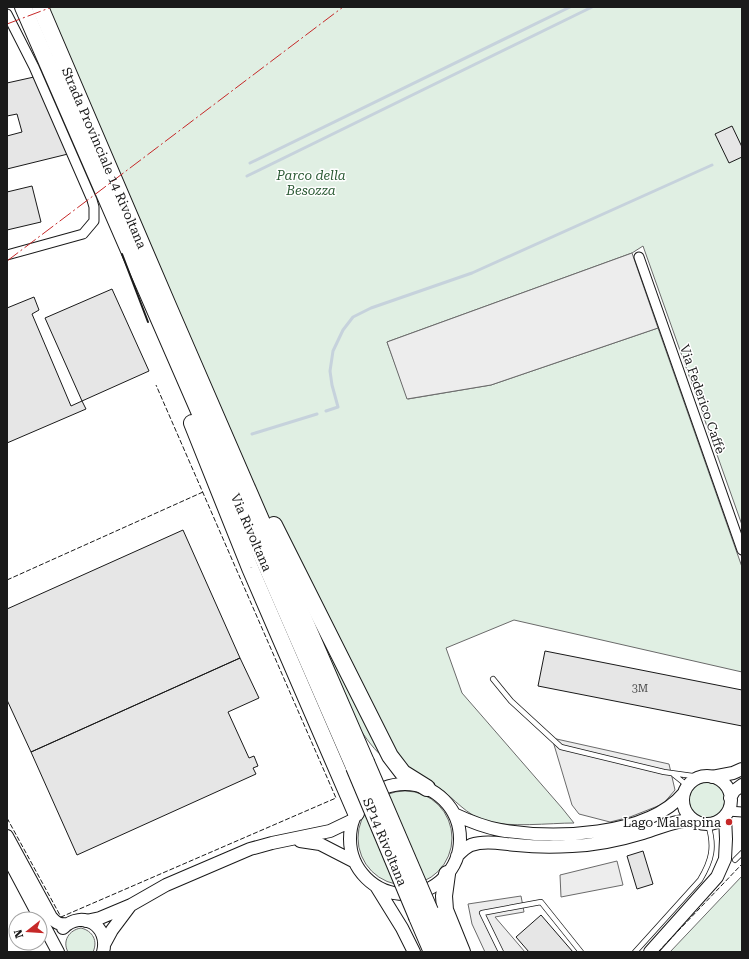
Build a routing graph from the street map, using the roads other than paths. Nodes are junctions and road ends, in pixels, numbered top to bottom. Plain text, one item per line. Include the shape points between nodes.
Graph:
1 (23, 7) edge
2 (40, 7) edge
3 (7, 14) edge
4 (7, 255) edge
5 (639, 257) dead end
6 (149, 297) junction
7 (169, 308) junction
8 (742, 550) edge
9 (493, 679) dead end
10 (360, 765) junction
11 (742, 769) edge
12 (671, 773) junction
13 (706, 777) junction
14 (742, 784) edge
15 (426, 788) junction
16 (686, 789) junction
17 (728, 807) junction
18 (742, 807) edge
19 (742, 812) edge
20 (454, 814) junction
21 (355, 816) junction
22 (693, 820) junction
23 (708, 824) junction
24 (7, 836) edge
25 (287, 839) junction
26 (742, 853) edge
27 (7, 856) edge
28 (457, 856) junction
29 (736, 860) dead end
30 (355, 862) junction
31 (447, 874) junction
32 (375, 884) junction
33 (130, 905) junction
34 (423, 914) junction
35 (86, 920) junction
36 (68, 924) junction
37 (104, 948) edge
38 (58, 952) edge
39 (414, 952) edge
40 (432, 952) edge
41 (447, 952) edge
42 (462, 952) edge
43 (501, 952) edge
44 (581, 952) edge
45 (635, 952) edge
46 (650, 952) edge

1 - 6 highway, Strada Provinciale 14 Rivoltana
2 - 7 highway, Strada Provinciale 14 Rivoltana
3 - 4 street via 34,68 92,200 95,215 94,221 83,234
5 - 8 street, Via Federico Caffè
6 - 10 highway, Via Rivoltana
6 - 21 highway via 166,357 250,568
7 - 10 highway, Via Rivoltana
7 - 15 highway via 195,351 258,493 390,756 403,773
9 - 12 lane via 511,701 561,747
10 - 34 highway, SP14 Rivoltana, bridge
11 - 13 street via 734,773
12 - 13 lane
12 - 16 lane
13 - 16 street via 693,781
13 - 17 street via 718,779 726,787
14 - 17 street via 734,791
15 - 20 street via 441,797
15 - 21 street via 410,784 389,786 370,796
16 - 20 street via 674,804 656,814 631,824 604,830 552,834 523,833 476,824
16 - 22 street via 683,804
17 - 18 street
17 - 19 street
17 - 23 street via 715,823
17 - 46 street via 725,859 717,877
20 - 28 street via 460,835
21 - 25 street via 330,831
21 - 30 street via 350,839
22 - 23 street
22 - 28 street via 671,822 645,833 586,846 482,843 468,846
23 - 45 lane via 712,834 713,851 707,868 700,880
24 - 36 street via 51,917 58,924
25 - 30 street via 316,842
25 - 33 street via 234,855 166,884
26 - 29 lane
27 - 38 street
28 - 31 street
30 - 32 street
31 - 32 street via 431,887 411,893 390,892
31 - 42 highway via 445,910
32 - 39 street
33 - 35 street via 100,918
33 - 37 street via 112,930
34 - 40 highway
34 - 41 highway
35 - 36 street
35 - 37 street via 99,928 103,935
36 - 38 street via 58,936
43 - 44 lane via 482,913 541,902

